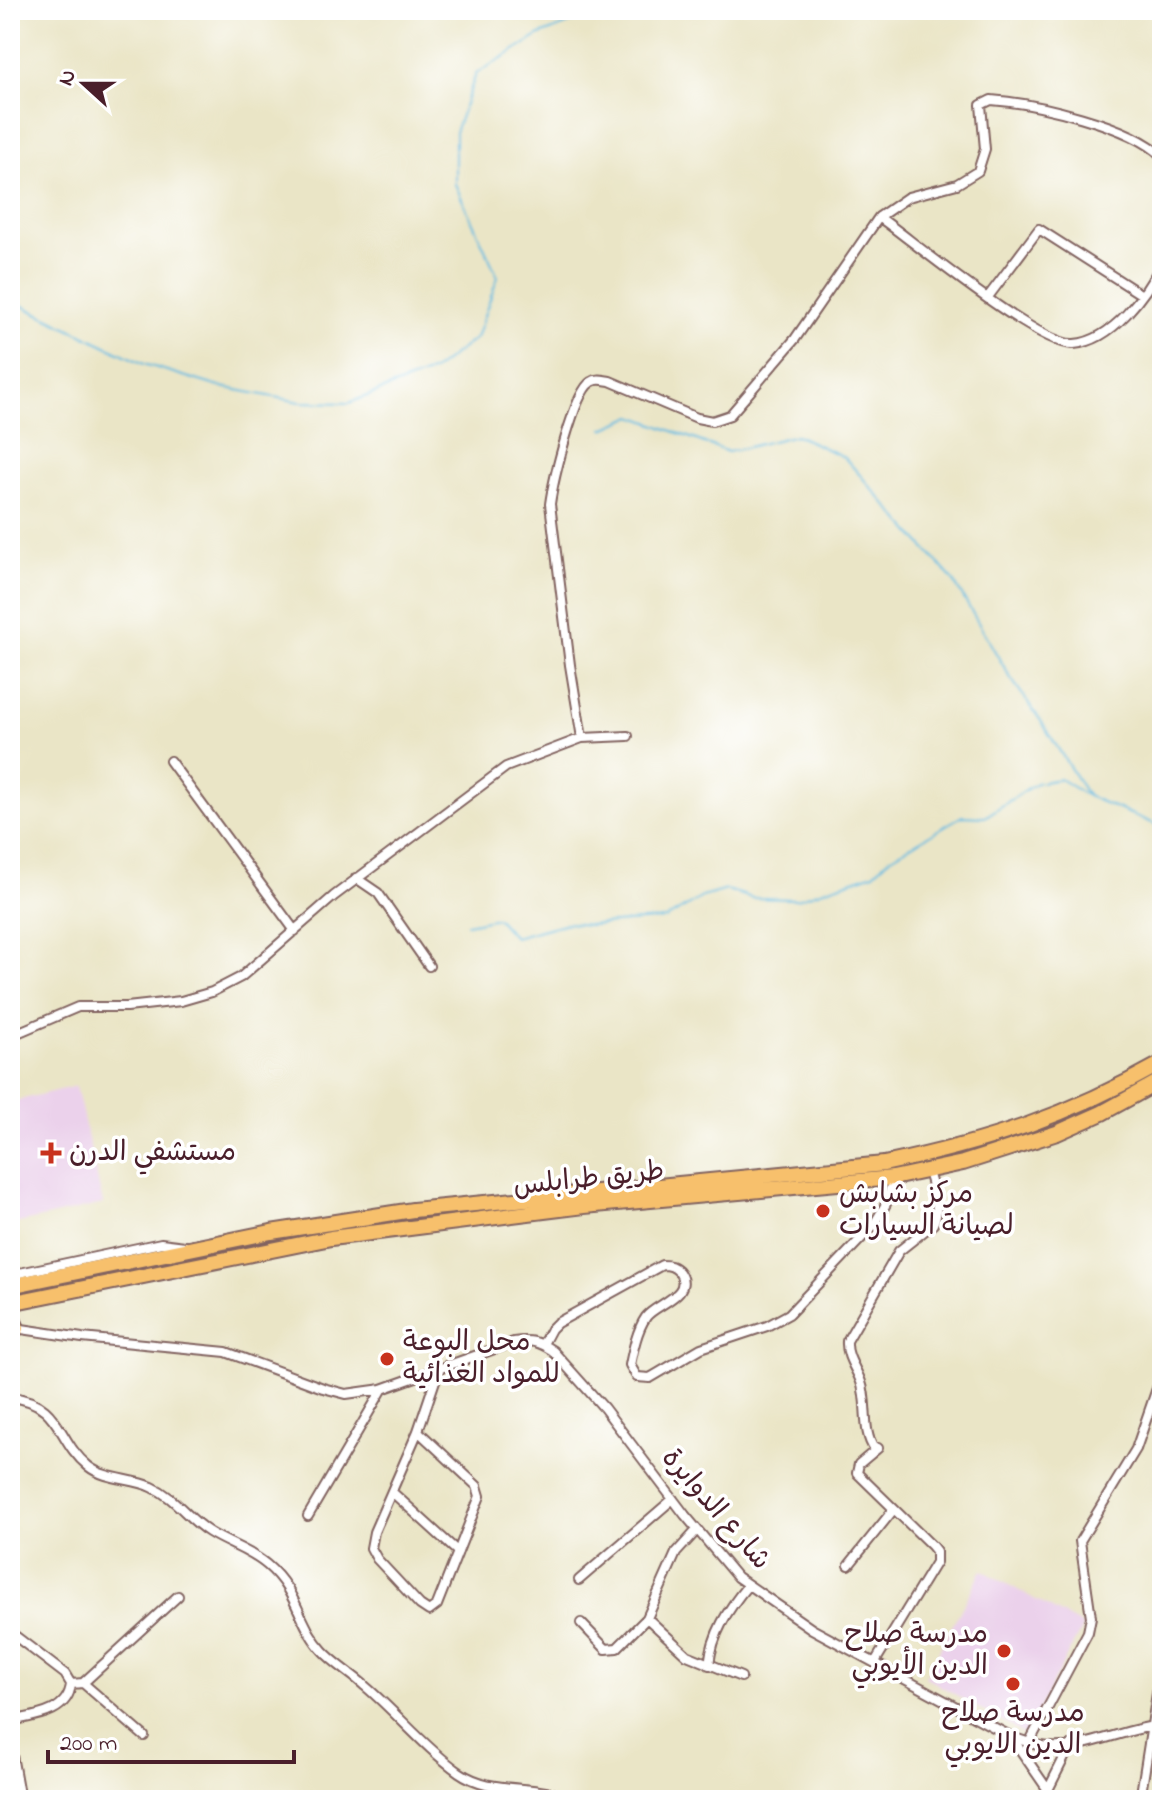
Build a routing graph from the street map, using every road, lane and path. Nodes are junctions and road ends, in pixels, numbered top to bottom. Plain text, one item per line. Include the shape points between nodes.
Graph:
1 (1162, 156) edge
2 (879, 217) junction
3 (1162, 263) edge
4 (1142, 295) junction
5 (988, 297) junction
6 (628, 736) dead end
7 (582, 738) junction
8 (170, 761) dead end
9 (356, 878) junction
10 (295, 931) junction
11 (429, 966) dead end
12 (10, 1036) edge
13 (1162, 1063) edge
14 (1162, 1080) edge
15 (928, 1171) junction
16 (893, 1178) junction
17 (194, 1248) junction
18 (10, 1275) edge
19 (10, 1286) edge
20 (13, 1302) edge
21 (14, 1328) edge
22 (543, 1344) junction
23 (439, 1369) junction
24 (1162, 1374) edge
25 (382, 1389) junction
26 (10, 1397) edge
27 (418, 1431) junction
28 (392, 1492) junction
29 (673, 1499) junction
30 (894, 1509) junction
31 (308, 1516) dead end
32 (697, 1530) junction
33 (458, 1552) junction
34 (849, 1565) dead end
35 (579, 1580) dead end
36 (748, 1585) junction
37 (178, 1596) dead end
38 (647, 1618) junction
39 (581, 1623) dead end
40 (10, 1632) edge
41 (875, 1662) junction
42 (1162, 1662) edge
43 (709, 1665) junction
44 (741, 1677) dead end
45 (83, 1683) junction
46 (71, 1684) junction
47 (10, 1721) edge
48 (1162, 1725) edge
49 (1150, 1726) junction
50 (144, 1736) dead end
51 (1012, 1737) junction
52 (1029, 1743) junction
53 (10, 1744) edge
54 (1070, 1746) junction
55 (1050, 1795) edge
56 (20, 1800) edge
57 (570, 1800) edge
58 (1140, 1800) edge

1 - 2 street via 1135,137 1068,115 991,100 981,105 985,149 978,171 957,184 908,197
2 - 5 street
2 - 7 street via 795,339 730,415 712,421 697,418 610,381 598,379 583,388 550,504
3 - 4 street
4 - 5 street via 1106,331 1077,344 1050,339
4 - 5 street via 1039,229
6 - 7 street
7 - 9 street via 506,767
8 - 10 street
9 - 10 street
9 - 11 street via 378,893
10 - 12 street via 241,977 212,992 181,1001 78,1007
13 - 17 highway via 1039,1122 884,1164 482,1201
14 - 15 highway, طريق طرابلس via 1057,1133
15 - 16 highway, طريق طرابلس
15 - 30 street via 936,1218 899,1251 847,1341 863,1386 869,1440 876,1449 859,1464 857,1473
16 - 20 highway, طريق طرابلس via 584,1206 331,1238
16 - 22 street via 873,1226 800,1305 767,1326 713,1343 650,1378 637,1377 630,1365 643,1321 681,1288 678,1271 662,1265 557,1323
17 - 18 street via 161,1243
17 - 19 highway
20 - 21 highway
21 - 25 street via 213,1350 334,1392
22 - 23 street via 514,1342
22 - 29 street, شارع الدوايرة via 604,1408
23 - 25 street
23 - 27 street
24 - 52 street via 1136,1449 1080,1541 1091,1617 1088,1632
25 - 31 street
26 - 57 street via 49,1412 93,1469 154,1487 210,1533 267,1564 291,1592 322,1650 464,1775 497,1787
27 - 28 street
27 - 33 street via 479,1491
28 - 33 street
28 - 33 street via 371,1548 424,1609 437,1605
29 - 32 street, شارع الدوايرة
29 - 35 street
30 - 34 street
30 - 41 street via 937,1557
32 - 36 street, شارع الدوايرة
32 - 38 street via 676,1553
36 - 41 street, شارع الدوايرة via 812,1629
36 - 43 street via 720,1625
37 - 45 street
38 - 39 street via 613,1649 601,1646
38 - 43 street via 687,1655
40 - 46 street
41 - 51 street, شارع الدوايرة
42 - 49 street
43 - 44 street
45 - 46 street
45 - 50 street
46 - 47 street via 68,1697 47,1713
48 - 49 street, شارع الدوايرة
49 - 54 street, شارع الدوايرة
49 - 58 street
51 - 52 street, شارع الدوايرة
51 - 55 street
52 - 54 street, شارع الدوايرة
53 - 56 street
54 - 55 street

